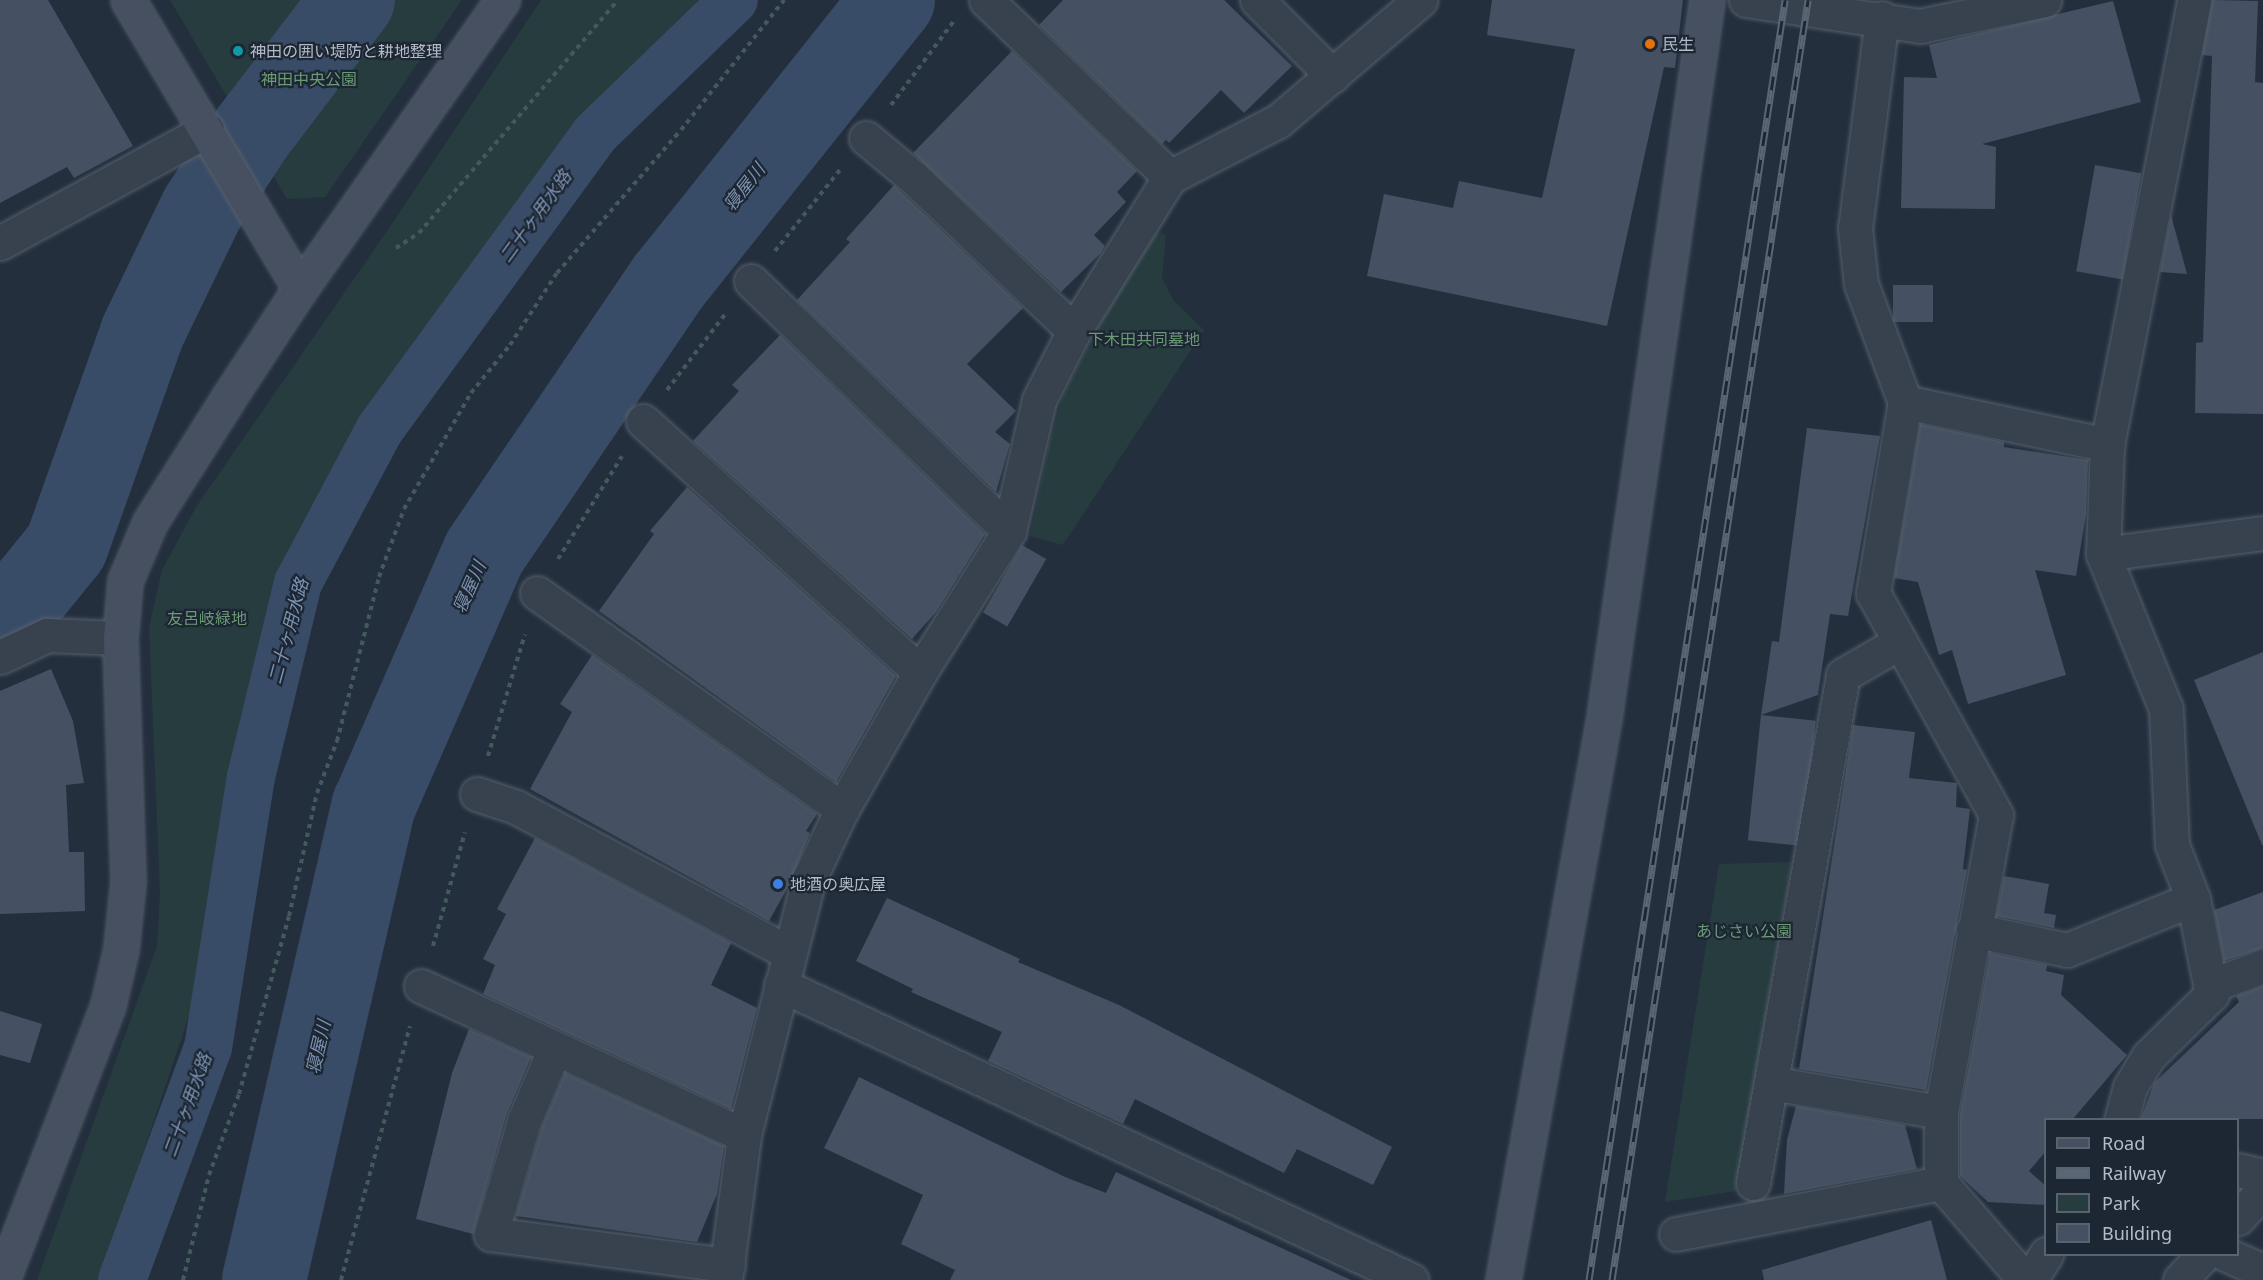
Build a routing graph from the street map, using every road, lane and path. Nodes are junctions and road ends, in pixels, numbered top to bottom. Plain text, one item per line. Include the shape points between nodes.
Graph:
1 (128, 0) edge
2 (502, 0) edge
3 (618, 0) edge
4 (784, 0) edge
5 (986, 0) edge
6 (1257, 0) edge
7 (1420, 0) edge
8 (1707, 0) edge
9 (1746, 0) edge
10 (2044, 0) edge
11 (2194, 0) edge
12 (1882, 18) junction
13 (1333, 76) junction
14 (207, 130) junction
15 (866, 138) dead end
16 (1170, 177) junction
17 (0, 243) edge
18 (396, 248) dead end
19 (751, 281) dead end
20 (300, 289) junction
21 (1074, 331) junction
22 (1905, 402) junction
23 (643, 421) dead end
24 (2107, 445) junction
25 (1009, 531) junction
26 (2263, 533) edge
27 (2103, 554) junction
28 (537, 593) dead end
29 (120, 638) junction
30 (1900, 642) junction
31 (0, 657) edge
32 (920, 672) junction
33 (477, 794) dead end
34 (842, 809) junction
35 (2193, 899) junction
36 (1974, 930) junction
37 (788, 952) junction
38 (2263, 966) edge
39 (421, 986) dead end
40 (781, 986) junction
41 (2210, 986) junction
42 (555, 1048) junction
43 (1770, 1083) junction
44 (1941, 1112) junction
45 (2121, 1118) edge
46 (744, 1135) junction
47 (2239, 1170) edge
48 (2263, 1176) edge
49 (1753, 1183) dead end
50 (1941, 1183) junction
51 (2263, 1190) edge
52 (2239, 1217) edge
53 (1676, 1234) dead end
54 (2045, 1256) edge
55 (2202, 1256) edge
56 (2229, 1256) edge
57 (2263, 1271) edge
58 (726, 1272) edge
59 (2, 1280) edge
60 (183, 1280) edge
61 (1411, 1280) edge
62 (1503, 1280) edge
63 (2025, 1280) edge
64 (2030, 1280) edge
65 (2180, 1280) edge

1 - 14 street
2 - 20 street
3 - 18 path via 419,233
4 - 60 path via 681,130 557,273 471,393 404,510 379,577 337,741 317,794 277,959 239,1094 206,1186
5 - 16 street
6 - 13 street
7 - 13 street
8 - 62 street via 1604,718
9 - 12 street
10 - 12 street via 1920,26
11 - 24 street
12 - 22 street via 1855,228 1861,284
13 - 16 street via 1278,121
14 - 17 street
14 - 20 street
15 - 21 street via 914,178
16 - 21 street
19 - 25 street
20 - 29 street via 150,522 125,581
21 - 25 street via 1039,400
22 - 24 street
22 - 30 street via 1873,593
23 - 32 street
24 - 27 street
25 - 32 street
26 - 27 street
27 - 35 street via 2166,709 2172,845
28 - 34 street
29 - 31 street via 47,635
29 - 59 street via 128,881 121,949 108,1005
30 - 36 street via 1996,815
30 - 43 street via 1843,675
32 - 34 street
33 - 37 street via 516,807
34 - 37 street via 809,879
35 - 36 street via 2067,950
35 - 41 street
36 - 44 street
37 - 40 street
38 - 41 street
39 - 42 street
40 - 46 street
40 - 61 street
41 - 45 street via 2212,994 2148,1057 2130,1088
42 - 46 street
42 - 58 street via 525,1121 491,1233
43 - 44 street
43 - 49 street
44 - 50 street
46 - 58 street
47 - 48 street
50 - 53 street
50 - 63 street
51 - 52 street
54 - 64 street
55 - 65 street
56 - 57 street

